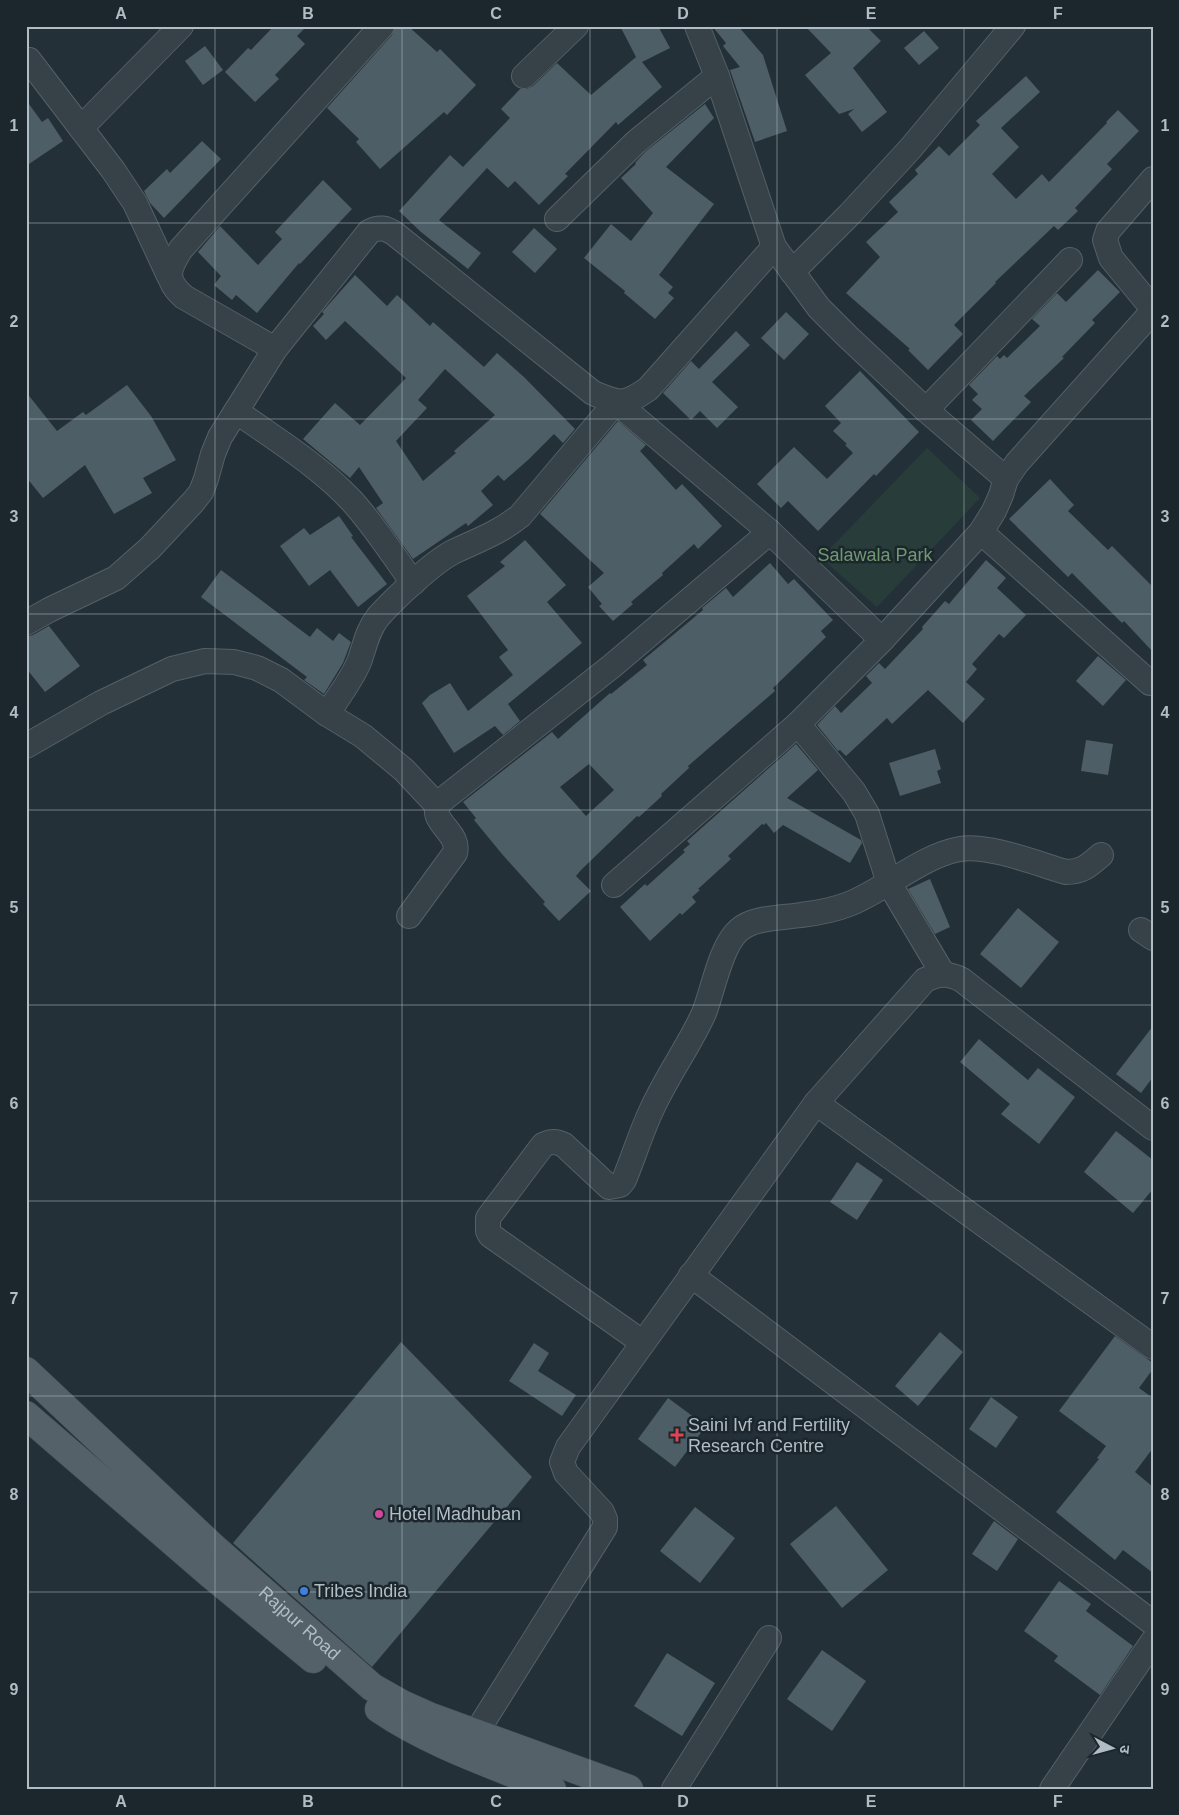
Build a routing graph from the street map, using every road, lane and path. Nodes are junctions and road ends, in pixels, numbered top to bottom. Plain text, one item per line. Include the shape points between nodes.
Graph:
1 (181, 26) edge
2 (382, 26) edge
3 (576, 26) edge
4 (697, 26) edge
5 (1012, 26) edge
6 (29, 60) dead end
7 (524, 76) dead end
8 (717, 76) junction
9 (81, 128) junction
10 (1153, 178) edge
11 (557, 219) dead end
12 (774, 247) junction
13 (1070, 260) dead end
14 (792, 272) junction
15 (169, 276) junction
16 (1153, 310) edge
17 (275, 349) junction
18 (616, 402) junction
19 (926, 410) junction
20 (236, 411) junction
21 (1006, 479) junction
22 (770, 532) junction
23 (981, 532) junction
24 (412, 583) junction
25 (26, 623) edge
26 (882, 640) junction
27 (1150, 683) dead end
28 (327, 714) junction
29 (798, 724) junction
30 (26, 746) edge
31 (437, 805) junction
32 (1100, 855) dead end
33 (889, 883) junction
34 (614, 886) dead end
35 (409, 916) dead end
36 (944, 974) junction
37 (816, 1103) junction
38 (1153, 1128) edge
39 (692, 1275) junction
40 (642, 1342) junction
41 (1153, 1347) edge
42 (26, 1371) edge
43 (26, 1415) edge
44 (1153, 1623) edge
45 (769, 1638) dead end
46 (1153, 1641) edge
47 (476, 1733) junction
48 (552, 1789) edge
49 (629, 1789) edge
50 (674, 1789) edge
51 (1052, 1789) edge

1 - 9 street
2 - 15 street via 181,249 171,265
3 - 7 street
4 - 8 street
5 - 14 street via 910,149
6 - 9 street
8 - 11 street via 636,142
8 - 12 street
9 - 15 street via 135,203
10 - 16 street via 1108,231 1105,240 1111,258
12 - 14 street
12 - 18 street via 648,388 632,400
13 - 19 street
14 - 19 street via 819,308 848,338
15 - 17 street via 174,288 184,297
16 - 21 street via 1016,463
17 - 18 street via 369,232 381,227 395,234 593,393
17 - 20 street
18 - 22 street
18 - 24 street via 520,516 480,541 451,553
19 - 21 street
20 - 24 street via 345,494 365,516
20 - 25 street via 220,437 200,492 150,548 116,578
21 - 23 street
22 - 26 street
22 - 31 street via 612,666
23 - 26 street
23 - 27 street
24 - 28 street via 370,628 352,676
26 - 29 street
28 - 30 street via 281,680 257,668 205,660 172,668 101,703
28 - 31 street via 380,749
29 - 33 street via 854,792 867,814
29 - 34 street
31 - 35 street via 437,816 457,846
32 - 33 street via 1087,868 1066,872 998,853 960,849 902,873
33 - 36 street
33 - 40 street via 841,907 755,922 739,930 726,950 703,1015 652,1108 620,1185 609,1187 564,1145 549,1142 488,1218 490,1235
36 - 37 street via 925,980
36 - 38 street via 962,980
37 - 39 street
37 - 41 street
39 - 40 street
39 - 44 street
40 - 47 street via 568,1446 562,1462 566,1473 602,1512 606,1519 605,1527
42 - 47 main road, Rajpur Road via 213,1547 372,1687 431,1717
43 - 48 main road, Rajpur Road via 350,1690 404,1725 444,1745
45 - 50 street
46 - 51 street
47 - 49 main road, Rajpur Road

